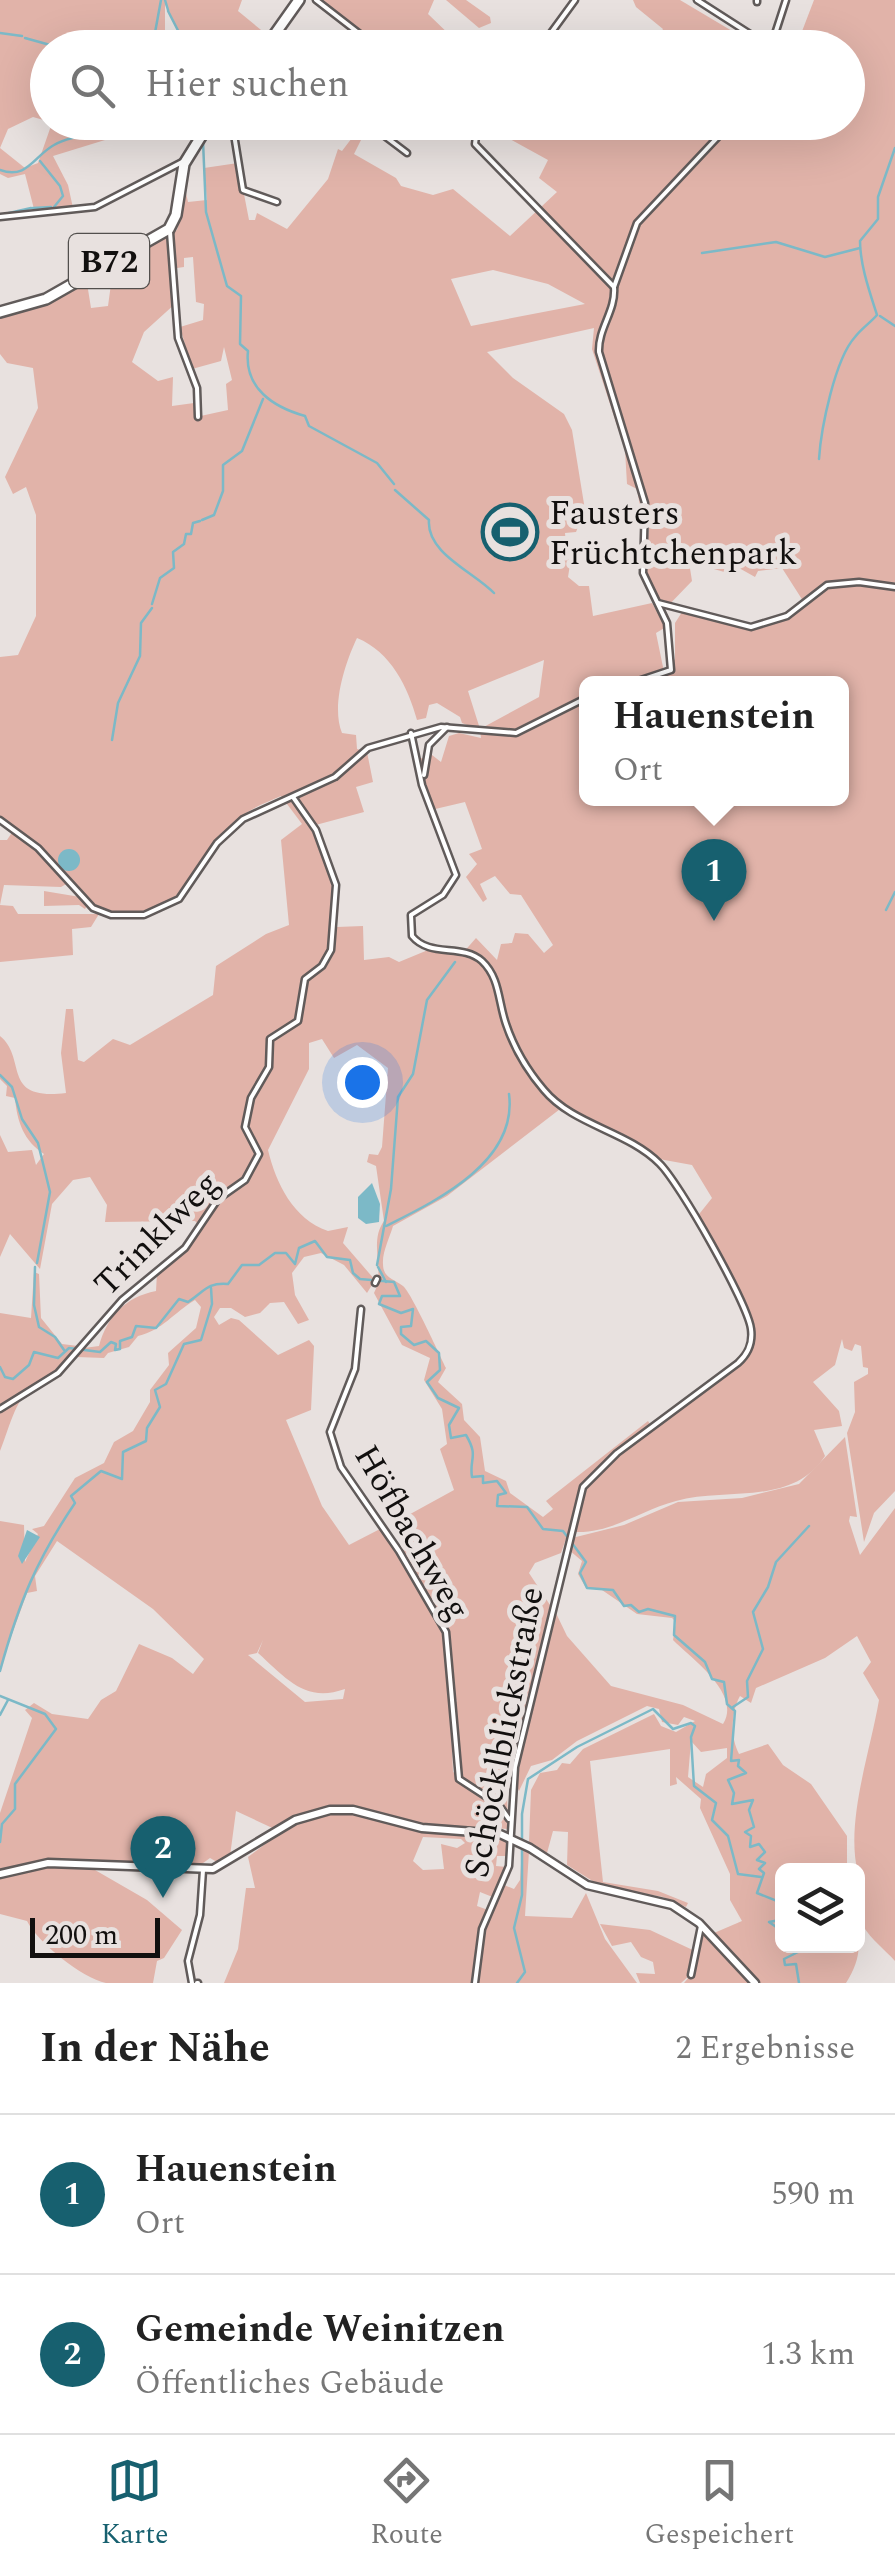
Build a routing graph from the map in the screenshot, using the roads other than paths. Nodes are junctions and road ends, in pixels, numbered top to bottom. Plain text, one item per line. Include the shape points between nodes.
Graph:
1 (299, 0) edge
2 (316, 0) edge
3 (574, 0) edge
4 (697, 0) edge
5 (786, 0) edge
6 (278, 30) edge
7 (355, 30) edge
8 (553, 30) edge
9 (744, 30) edge
10 (776, 30) edge
11 (199, 140) edge
12 (235, 140) edge
13 (391, 140) edge
14 (475, 140) edge
15 (715, 140) edge
16 (408, 152) dead end
17 (186, 160) junction
18 (277, 202) dead end
19 (0, 217) edge
20 (168, 229) junction
21 (614, 287) junction
22 (0, 312) edge
23 (198, 418) dead end
24 (895, 587) edge
25 (658, 603) junction
26 (653, 676) edge
27 (579, 701) edge
28 (447, 727) junction
29 (411, 733) junction
30 (423, 780) junction
31 (292, 796) junction
32 (0, 820) edge
33 (362, 1309) dead end
34 (0, 1409) edge
35 (510, 1820) junction
36 (510, 1837) junction
37 (202, 1870) junction
38 (0, 1874) edge
39 (702, 1925) junction
40 (691, 1975) dead end
41 (196, 1983) edge
42 (476, 1983) edge
43 (755, 1983) edge

1 - 6 main road
2 - 7 street
3 - 8 street
4 - 9 street
5 - 10 street
11 - 17 main road, B72
12 - 18 street via 242,190
13 - 16 street
14 - 21 street
15 - 21 street via 637,223
17 - 19 street via 95,207
17 - 20 main road, B72
20 - 22 main road, B72 via 46,299
20 - 23 street via 178,338 197,388
21 - 25 street via 600,352 641,488 643,573
24 - 25 street via 828,584 787,616 750,627
25 - 26 street via 670,634 671,670
27 - 28 street via 516,732
28 - 29 street
28 - 30 street via 429,746
29 - 30 street
29 - 31 street via 368,748 346,770
30 - 35 street, Schöcklblickstraße via 456,875 446,893 410,918 417,942 475,956 494,976 515,1046 544,1091 660,1164 750,1325 750,1346 738,1364 588,1479 565,1549 515,1767
31 - 32 street via 243,819 179,899 137,916 93,908 38,848
31 - 34 street, Trinklweg via 335,874 333,935 326,962 305,979 298,1020 270,1039 269,1066 251,1098 245,1127 258,1160 246,1180 205,1215 185,1248 122,1300 53,1376
33 - 35 street, Höfbachweg via 355,1369 330,1423 338,1460 446,1632 459,1779
35 - 36 street, Schöcklblickstraße
36 - 37 main road via 330,1810 295,1820 224,1865
36 - 39 main road via 588,1886 666,1902
36 - 42 street, Schöcklblickstraße via 506,1876 479,1941
37 - 38 main road via 48,1864
37 - 41 street via 188,1961
39 - 40 street
39 - 43 main road

